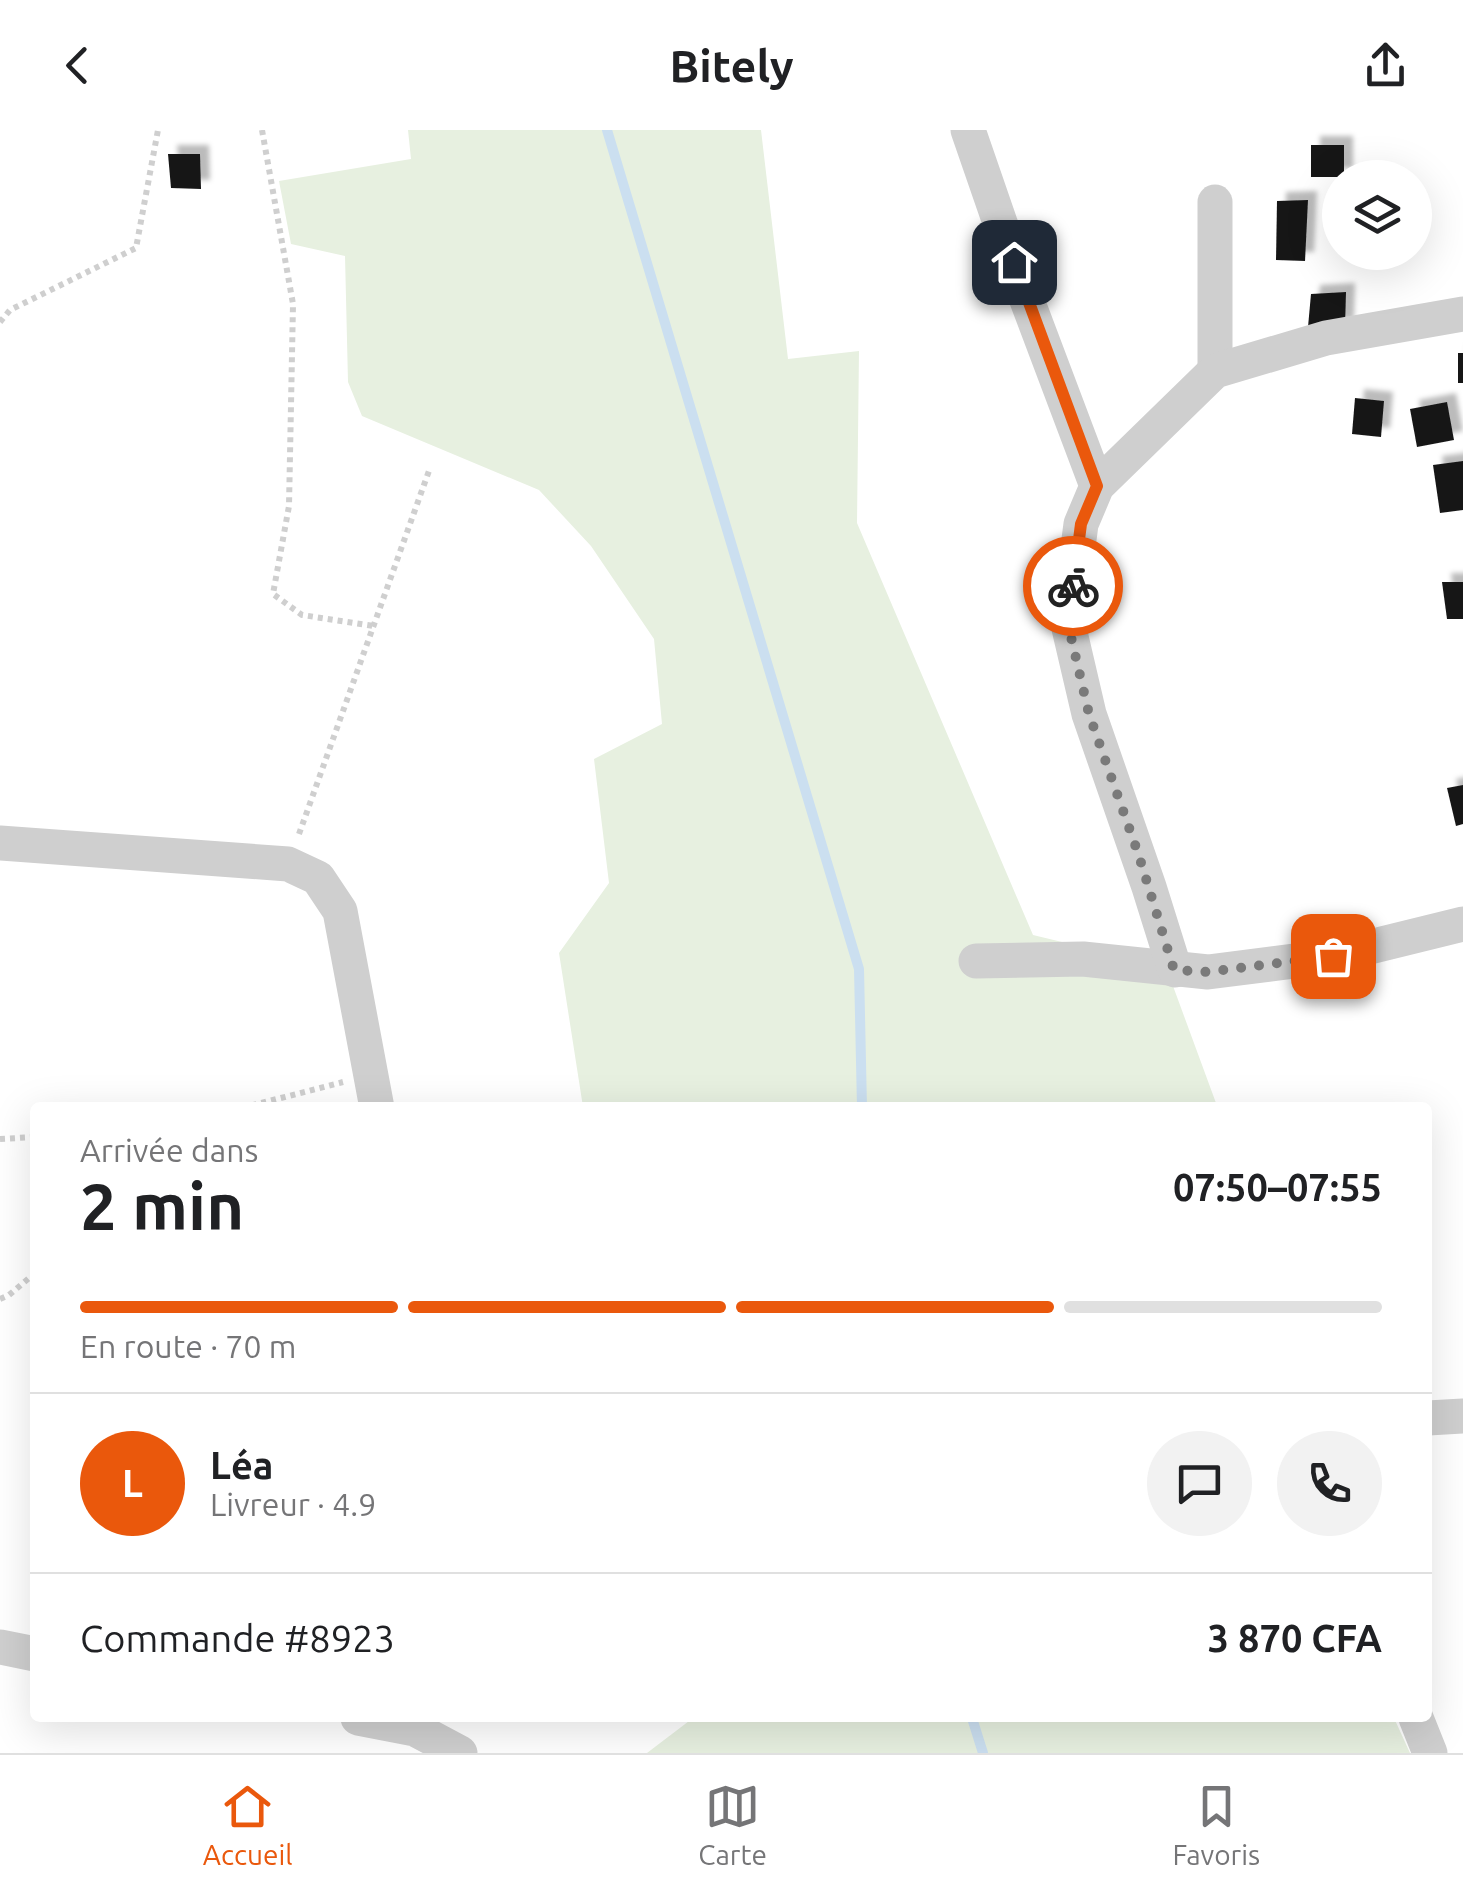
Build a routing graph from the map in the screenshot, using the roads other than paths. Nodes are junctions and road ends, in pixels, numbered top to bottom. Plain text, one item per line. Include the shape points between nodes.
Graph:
1 (968, 130) edge
2 (1215, 202) dead end
3 (1463, 314) edge
4 (1215, 371) junction
5 (1097, 486) junction
6 (0, 843) edge
7 (1463, 924) edge
8 (976, 962) dead end
9 (1174, 970) junction
10 (374, 1091) edge
11 (1463, 1416) edge
12 (1432, 1418) edge
13 (0, 1648) edge
14 (30, 1653) edge
15 (373, 1722) edge
16 (1418, 1722) edge
17 (413, 1733) edge
18 (460, 1753) edge
19 (1430, 1753) edge

1 - 5 street
2 - 4 street
3 - 4 street via 1326,338
4 - 5 street
5 - 9 street via 1081,524 1068,624 1089,714
6 - 10 street via 288,864 318,878 340,911
7 - 9 street via 1333,956
8 - 9 street via 1083,959
11 - 12 street
13 - 14 street
15 - 17 street
16 - 19 street
17 - 18 street

